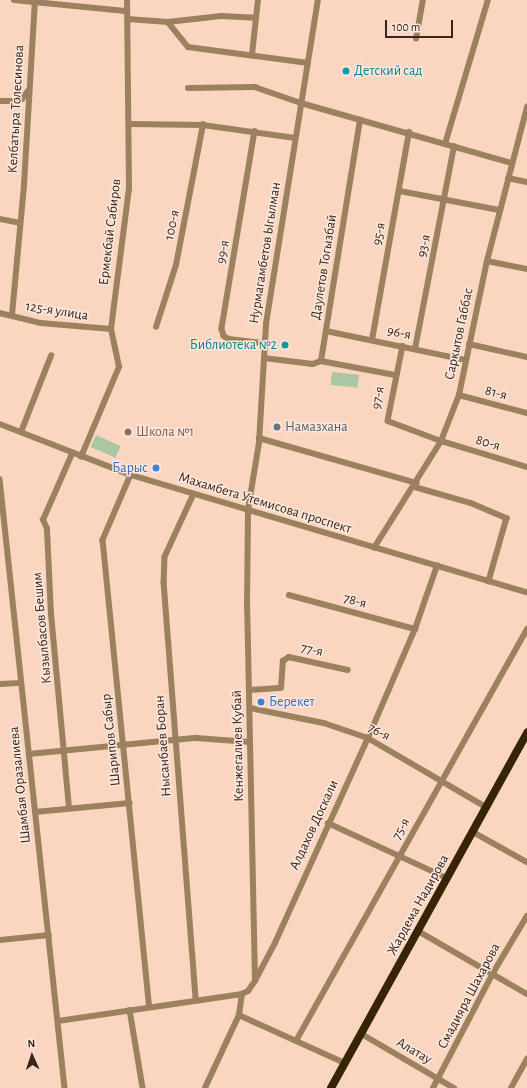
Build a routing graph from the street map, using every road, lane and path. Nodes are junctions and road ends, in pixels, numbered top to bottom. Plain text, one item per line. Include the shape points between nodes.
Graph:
1 (14, 0) edge
2 (127, 0) edge
3 (258, 0) edge
4 (318, 0) edge
5 (424, 0) edge
6 (488, 0) edge
7 (35, 1) edge
8 (127, 11) junction
9 (255, 18) junction
10 (128, 19) junction
11 (168, 22) junction
12 (416, 39) dead end
13 (252, 55) junction
14 (308, 63) junction
15 (188, 88) dead end
16 (28, 91) junction
17 (0, 101) edge
18 (301, 103) junction
19 (527, 107) edge
20 (360, 120) junction
21 (129, 124) junction
22 (203, 126) junction
23 (255, 131) junction
24 (409, 132) junction
25 (295, 138) junction
26 (445, 144) junction
27 (454, 147) junction
28 (512, 163) junction
29 (508, 178) junction
30 (527, 182) edge
31 (400, 191) junction
32 (444, 200) junction
33 (500, 210) junction
34 (0, 219) edge
35 (20, 223) junction
36 (487, 261) junction
37 (527, 269) edge
38 (0, 313) edge
39 (12, 315) junction
40 (156, 328) dead end
41 (111, 329) junction
42 (326, 331) junction
43 (372, 340) junction
44 (264, 343) junction
45 (469, 344) junction
46 (403, 346) junction
47 (415, 349) junction
48 (51, 356) dead end
49 (527, 357) edge
50 (264, 358) junction
51 (466, 360) junction
52 (321, 362) junction
53 (395, 375) junction
54 (459, 395) junction
55 (527, 413) edge
56 (0, 424) edge
57 (21, 432) junction
58 (259, 438) junction
59 (442, 441) junction
60 (72, 454) junction
61 (81, 457) junction
62 (527, 467) edge
63 (131, 475) junction
64 (0, 478) edge
65 (416, 485) junction
66 (194, 494) junction
67 (248, 510) junction
68 (374, 548) junction
69 (437, 566) junction
70 (489, 581) junction
71 (527, 592) edge
72 (289, 595) dead end
73 (415, 629) junction
74 (527, 629) edge
75 (348, 670) dead end
76 (21, 683) junction
77 (0, 684) edge
78 (249, 690) junction
79 (250, 708) junction
80 (527, 733) edge
81 (368, 738) junction
82 (175, 740) junction
83 (250, 742) junction
84 (122, 747) junction
85 (64, 751) junction
86 (29, 754) junction
87 (441, 781) junction
88 (130, 803) junction
89 (486, 807) junction
90 (69, 808) junction
91 (35, 812) junction
92 (328, 823) junction
93 (473, 832) junction
94 (400, 858) junction
95 (527, 862) edge
96 (447, 878) junction
97 (527, 916) edge
98 (418, 931) junction
99 (49, 935) junction
100 (0, 940) edge
101 (493, 973) junction
102 (255, 981) junction
103 (242, 994) junction
104 (527, 994) edge
105 (196, 1001) junction
106 (150, 1007) junction
107 (130, 1010) junction
108 (239, 1015) junction
109 (58, 1021) junction
110 (362, 1034) junction
111 (296, 1041) junction
112 (527, 1059) edge
113 (345, 1063) junction
114 (438, 1079) junction
115 (65, 1088) edge
116 (143, 1088) edge
117 (205, 1088) edge
118 (331, 1088) edge
119 (433, 1088) edge
120 (454, 1088) edge
121 (511, 1088) edge

1 - 7 street
2 - 8 street, Ермекбай Сабиров
3 - 9 street
4 - 14 street, Нурмагамбетов Ыгылман
5 - 12 street
6 - 26 street
7 - 8 street
7 - 16 street, Келбатыра Толесинова
8 - 10 street, Ермекбай Сабиров
9 - 11 street via 222,16
9 - 13 street
10 - 11 street
10 - 21 street, Ермекбай Сабиров
11 - 13 street via 188,47
13 - 14 street
14 - 18 street, Нурмагамбетов Ыгылман
15 - 18 street via 255,87
16 - 17 street via 22,99 15,102
16 - 35 street, Келбатыра Толесинова
18 - 20 street
18 - 25 street, Нурмагамбетов Ыгылман
19 - 28 street, Саркытов Габбас
20 - 24 street
20 - 42 street, Даулетов Тогызбай
21 - 22 street
21 - 41 street, Ермекбай Сабиров via 129,189
22 - 23 street
22 - 40 street, 100-я via 176,265
23 - 25 street
23 - 44 street, 99-я via 222,329 224,336 229,339
24 - 26 street
24 - 31 street, 95-я
25 - 44 street, Нурмагамбетов Ыгылман
26 - 27 street
27 - 28 street
27 - 32 street, 93-я
28 - 29 street, Саркытов Габбас
29 - 30 street
29 - 33 street, Саркытов Габбас
31 - 32 street
31 - 43 street, 95-я
32 - 33 street
32 - 47 street, 93-я
33 - 36 street, Саркытов Габбас
34 - 35 street
35 - 39 street, Келбатыра Толесинова
36 - 37 street
36 - 45 street, Саркытов Габбас
38 - 39 street, 125-я улица
39 - 41 street, 125-я улица via 41,323
41 - 61 street, Ермекбай Сабиров via 119,367
42 - 43 street, 96-я
42 - 52 street, Даулетов Тогызбай
43 - 46 street, 96-я
44 - 50 street, Нурмагамбетов Ыгылман
45 - 49 street
45 - 51 street, Саркытов Габбас
46 - 47 street, 96-я
46 - 53 street, 97-я
47 - 51 street, 96-я
48 - 57 street
50 - 52 street via 313,364
50 - 58 street, Нурмагамбетов Ыгылман
51 - 54 street, Саркытов Габбас
52 - 53 street
53 - 59 street, 97-я via 388,420
54 - 55 street, 81-я
54 - 59 street, Саркытов Габбас
56 - 57 street, Махамбета Утемисова проспект
57 - 60 street, Махамбета Утемисова проспект
58 - 65 street
58 - 67 street, Нурмагамбетов Ыгылман
59 - 62 street, 80-я
59 - 65 street, Саркытов Габбас
60 - 61 street, Махамбета Утемисова проспект
60 - 85 street, Кызылбасов Бешим via 43,520 47,529 51,615
61 - 63 street, Махамбета Утемисова проспект
63 - 66 street, Махамбета Утемисова проспект
63 - 84 street, Шарипов Сабыр via 103,540
64 - 76 street, Шамбая Оразалиева
65 - 68 street, Саркытов Габбас
65 - 70 street via 507,518
66 - 67 street, Махамбета Утемисова проспект
66 - 82 street, Нысанбаев Боран via 166,557 164,582
67 - 68 street, Махамбета Утемисова проспект
67 - 78 street, Кенжегалиев Кубай
68 - 69 street, Махамбета Утемисова проспект
69 - 70 street, Махамбета Утемисова проспект
69 - 73 street, Алдахов Доскали
70 - 71 street, Махамбета Утемисова проспект
72 - 73 street, 78-я
73 - 81 street, Алдахов Доскали
74 - 87 street, 75-я
75 - 78 street, 77-я via 289,657 283,661 281,688
76 - 77 street
76 - 86 street, Шамбая Оразалиева
78 - 79 street, Кенжегалиев Кубай
79 - 81 street, 76-я via 324,723
79 - 83 street, Кенжегалиев Кубай
80 - 89 highway, Жардема Надирова
81 - 87 street, 76-я
81 - 92 street, Алдахов Доскали
82 - 83 street via 214,738
82 - 84 street
82 - 105 street, Нысанбаев Боран
83 - 102 street, Кенжегалиев Кубай
84 - 85 street
84 - 88 street, Шарипов Сабыр
85 - 86 street
85 - 90 street, Кызылбасов Бешим
86 - 91 street, Шамбая Оразалиева
87 - 89 street, 76-я
87 - 94 street, 75-я
88 - 90 street
88 - 106 street, Шарипов Сабыр
89 - 93 highway, Жардема Надирова
90 - 91 street
91 - 99 street, Шамбая Оразалиева
92 - 94 street
92 - 102 street, Алдахов Доскали
93 - 95 street
93 - 96 highway, Жардема Надирова
94 - 96 street
94 - 111 street, 75-я
96 - 98 highway, Жардема Надирова
97 - 101 street, Смадияра Шахарова
98 - 101 street
98 - 110 highway, Жардема Надирова
99 - 100 street
99 - 109 street, Шамбая Оразалиева
101 - 104 street
101 - 114 street, Смадияра Шахарова
102 - 103 street, Алдахов Доскали via 248,991
103 - 105 street
103 - 108 street
105 - 106 street
106 - 107 street
107 - 109 street
107 - 116 street
108 - 111 street
108 - 117 street
109 - 115 street, Шамбая Оразалиева
110 - 113 highway, Жардема Надирова
110 - 114 street, Алатау
111 - 113 street
112 - 121 street
113 - 118 highway, Жардема Надирова
114 - 119 street, Смадияра Шахарова
114 - 120 street, Алатау

